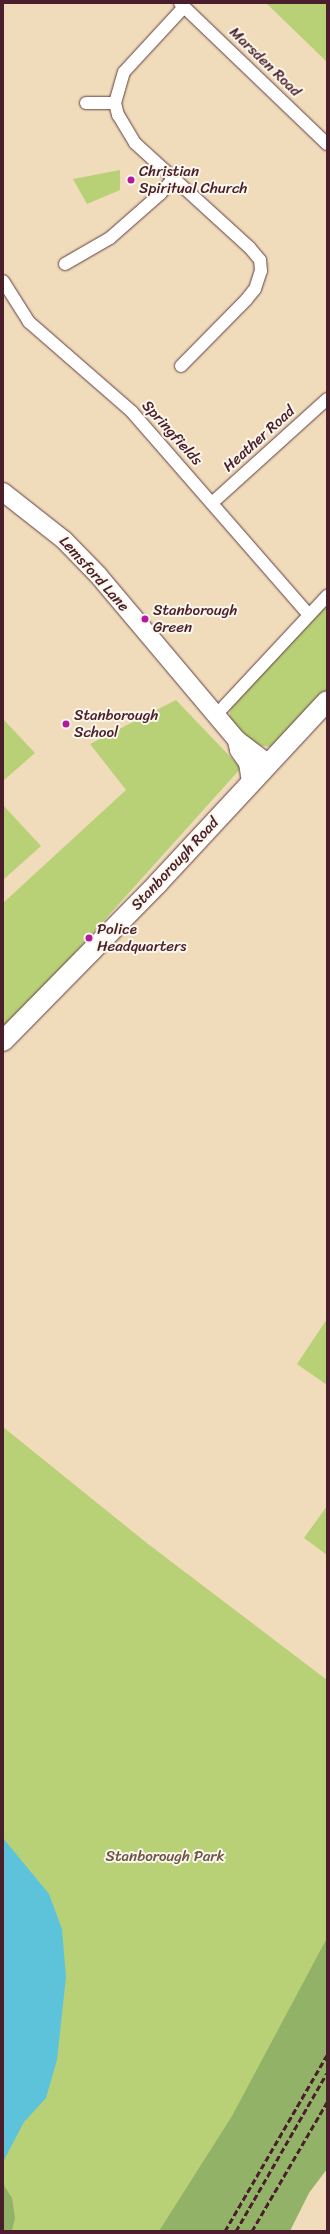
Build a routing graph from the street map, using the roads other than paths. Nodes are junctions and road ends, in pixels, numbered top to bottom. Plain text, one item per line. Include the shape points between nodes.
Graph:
1 (182, 5) edge
2 (86, 103) dead end
3 (115, 103) junction
4 (327, 144) edge
5 (172, 180) junction
6 (65, 264) dead end
7 (5, 289) edge
8 (181, 366) dead end
9 (327, 399) edge
10 (3, 492) edge
11 (212, 503) junction
12 (327, 596) edge
13 (310, 615) junction
14 (327, 701) edge
15 (216, 715) junction
16 (237, 740) junction
17 (269, 764) junction
18 (251, 783) junction
19 (3, 1041) edge

1 - 3 street via 127,67 118,86
1 - 4 street, Marsden Road
2 - 3 street
3 - 5 street via 121,121 134,143
5 - 6 street via 160,194 110,238
5 - 8 street via 250,248 260,260 262,271 255,288 246,300
7 - 11 street, Springfields via 29,322 132,412
9 - 11 street, Heather Road
10 - 15 street, Lemsford Lane via 48,526 98,575
11 - 13 street, Springfields
12 - 13 street
13 - 15 street
14 - 17 main road, Stanborough Road
15 - 16 street, Lemsford Lane
16 - 17 street, Lemsford Lane
16 - 18 street, Lemsford Lane via 239,750 248,763
17 - 18 main road, Stanborough Road
18 - 19 main road, Stanborough Road via 158,883

